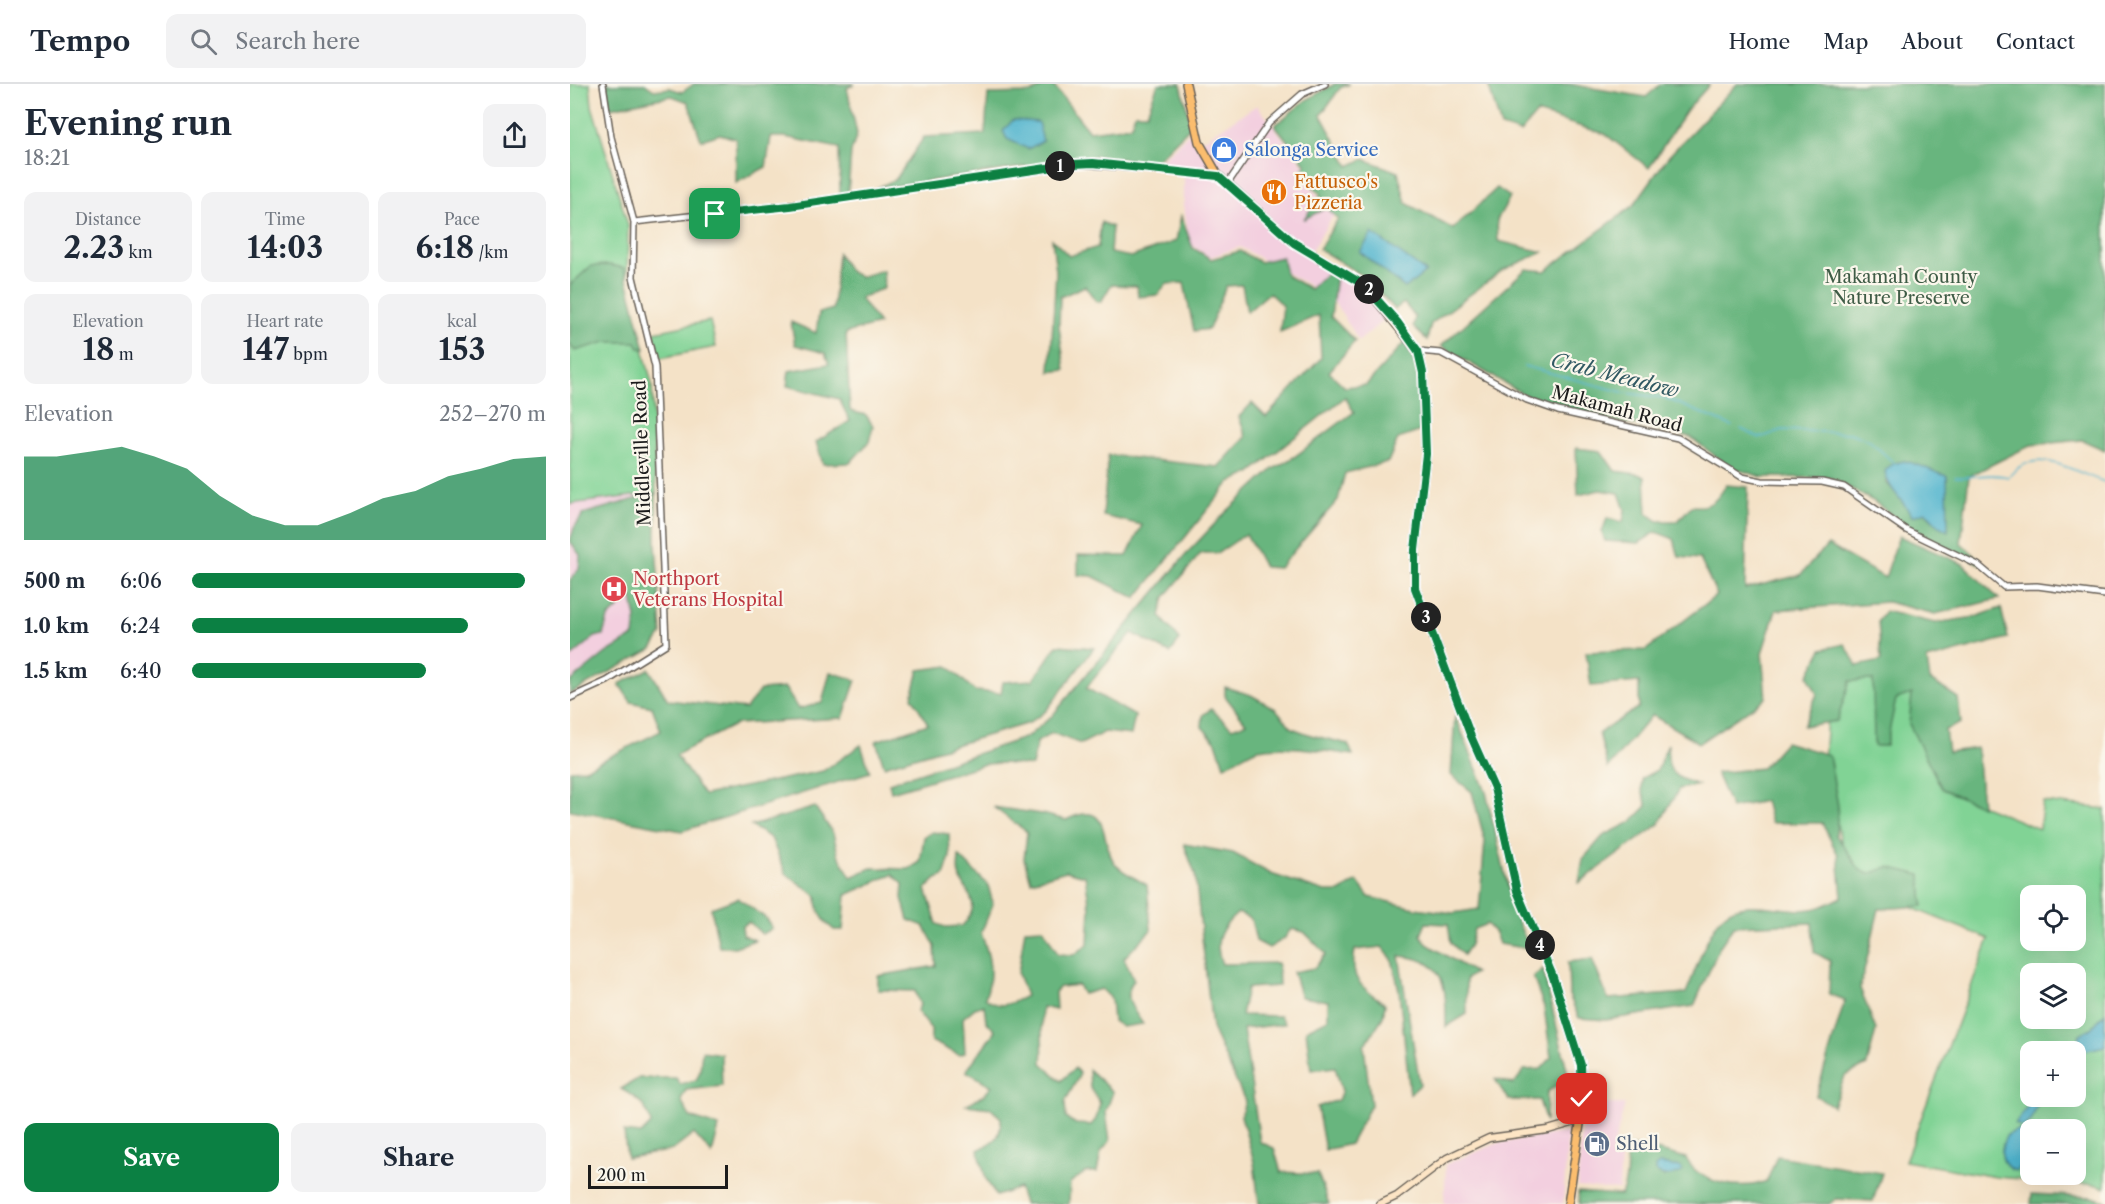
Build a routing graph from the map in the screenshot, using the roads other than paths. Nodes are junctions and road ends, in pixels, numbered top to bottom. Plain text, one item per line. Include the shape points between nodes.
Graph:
1 (603, 84) edge
2 (1186, 84) edge
3 (1325, 84) edge
4 (1218, 176) junction
5 (1227, 183) junction
6 (634, 222) junction
7 (1418, 351) junction
8 (2105, 595) edge
9 (570, 698) edge
10 (1579, 1121) junction
11 (1380, 1204) edge
12 (1568, 1204) edge

1 - 6 street, Middleville Road via 611,137
2 - 4 main road via 1199,142
3 - 5 street via 1302,94 1269,123
4 - 5 main road
4 - 6 street via 1074,164 790,206
5 - 7 main road via 1294,243 1364,285
6 - 9 street, Middleville Road via 633,277 655,367 657,392 666,644 607,681
7 - 8 street, Makamah Road via 1441,353 1527,400 1558,411 1678,438 1743,477 1844,487 1906,530 1978,565 2004,587 2037,586
7 - 10 main road via 1423,373 1426,454 1415,550 1415,588 1494,788 1517,891 1559,996 1581,1065
10 - 11 main road via 1548,1130 1488,1138 1447,1158
10 - 12 main road

